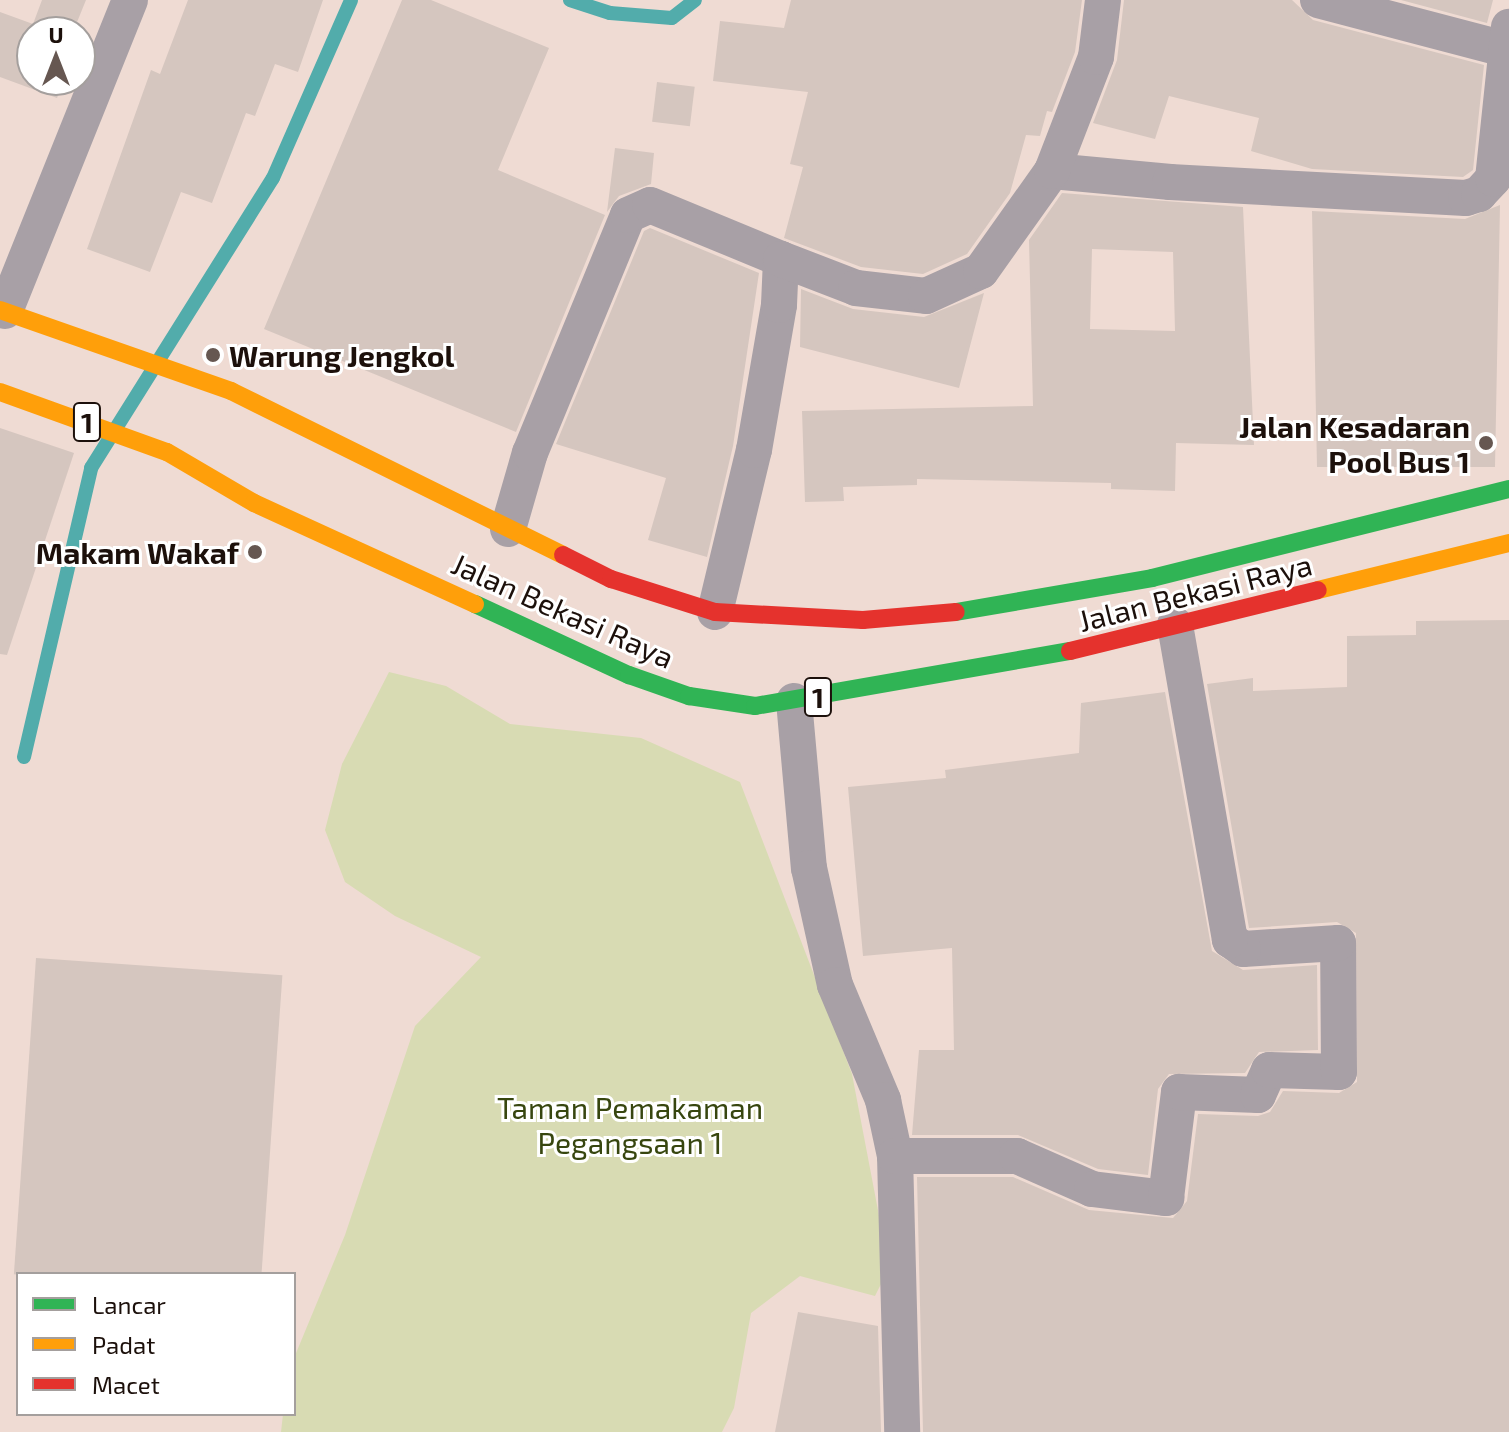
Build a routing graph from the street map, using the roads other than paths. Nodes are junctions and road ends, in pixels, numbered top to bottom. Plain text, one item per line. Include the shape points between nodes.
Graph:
1 (130, 0) edge
2 (1103, 0) edge
3 (1318, 0) edge
4 (1508, 42) edge
5 (1052, 171) junction
6 (781, 259) junction
7 (2, 311) edge
8 (3, 392) edge
9 (1509, 489) edge
10 (508, 529) junction
11 (1509, 543) edge
12 (715, 612) junction
13 (1175, 625) junction
14 (794, 701) junction
15 (895, 1156) junction
16 (902, 1432) edge

1 - 7 street
2 - 5 street via 1096,57
3 - 4 street
4 - 5 street via 1493,179 1479,194 1466,198
5 - 6 street via 981,271 926,296 856,288
6 - 10 street via 650,205 628,215 530,453
6 - 12 street via 779,305 754,450
7 - 10 highway, Jalan Bekasi Raya via 183,371
8 - 14 highway, Jalan Bekasi Raya / 1 via 167,452 254,503 629,675 689,696 755,706
9 - 12 highway, Jalan Bekasi Raya via 1152,578 938,615 863,620
10 - 12 highway, Jalan Bekasi Raya via 611,579
11 - 13 highway, Jalan Bekasi Raya / 1
13 - 14 highway, Jalan Bekasi Raya / 1 via 1048,656
13 - 15 street via 1230,940 1243,949 1338,943 1339,1072 1269,1070 1258,1095 1179,1092 1166,1198 1092,1189 1017,1156
14 - 15 street via 809,868 835,985 883,1100
15 - 16 street

